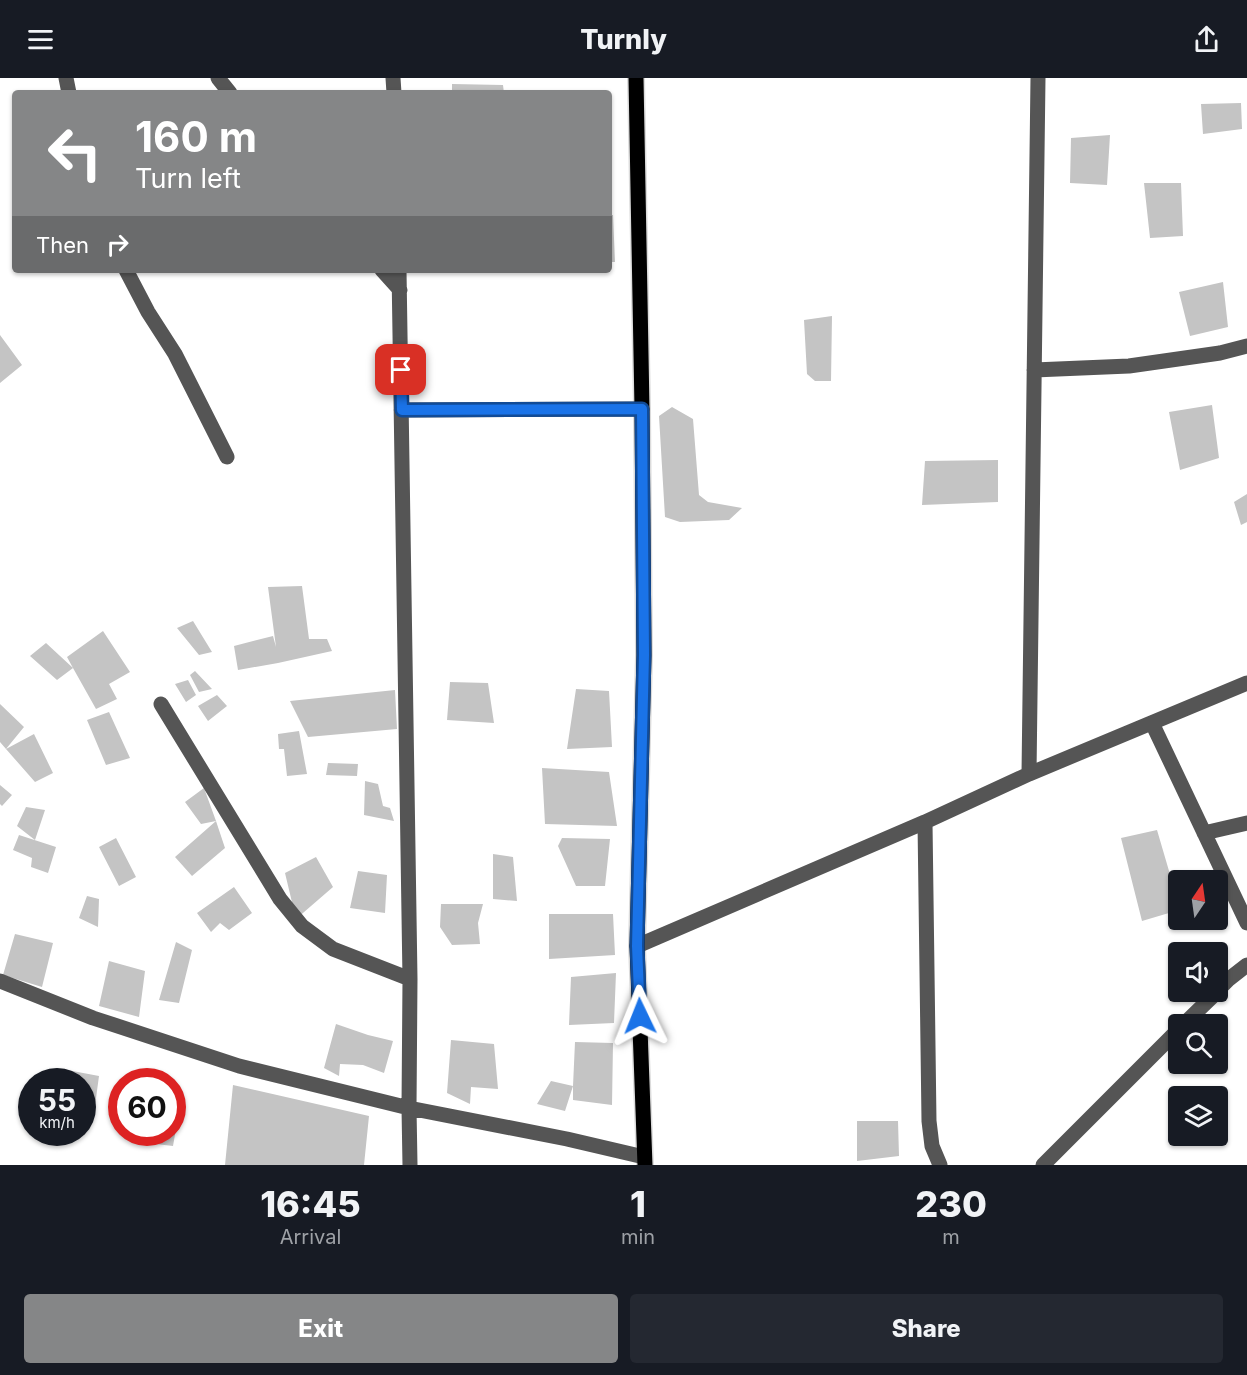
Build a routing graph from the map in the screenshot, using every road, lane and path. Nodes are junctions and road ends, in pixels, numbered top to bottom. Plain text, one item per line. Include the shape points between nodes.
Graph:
1 (218, 78) edge
2 (636, 78) edge
3 (1038, 78) edge
4 (228, 90) edge
5 (128, 273) edge
6 (385, 273) edge
7 (399, 273) edge
8 (400, 290) junction
9 (1247, 346) edge
10 (1034, 370) junction
11 (642, 409) junction
12 (402, 410) junction
13 (227, 456) dead end
14 (1247, 684) edge
15 (161, 704) dead end
16 (1152, 723) junction
17 (1029, 774) junction
18 (925, 822) junction
19 (1247, 823) edge
20 (1204, 833) junction
21 (1247, 923) edge
22 (637, 946) junction
23 (1247, 965) edge
24 (410, 978) junction
25 (1228, 980) edge
26 (0, 981) edge
27 (1206, 1002) edge
28 (1194, 1014) edge
29 (1168, 1040) edge
30 (409, 1108) junction
31 (644, 1161) edge
32 (410, 1165) edge
33 (940, 1165) edge
34 (1043, 1165) edge

1 - 4 street
2 - 11 main road
3 - 10 street
5 - 13 street via 175,354
6 - 8 street
7 - 8 street
8 - 12 street
9 - 10 street via 1129,366
10 - 17 street
11 - 12 street
11 - 22 main road via 644,655
12 - 24 street
14 - 16 street
15 - 24 street via 280,899 302,926 333,950
16 - 17 street
16 - 20 street
17 - 18 street
18 - 22 street
18 - 33 street via 929,1121 932,1146
19 - 20 street
20 - 21 street
22 - 31 main road
23 - 25 street
24 - 30 street
26 - 30 street via 93,1018 239,1066
27 - 28 street
29 - 34 street
30 - 31 street via 567,1139
30 - 32 street

